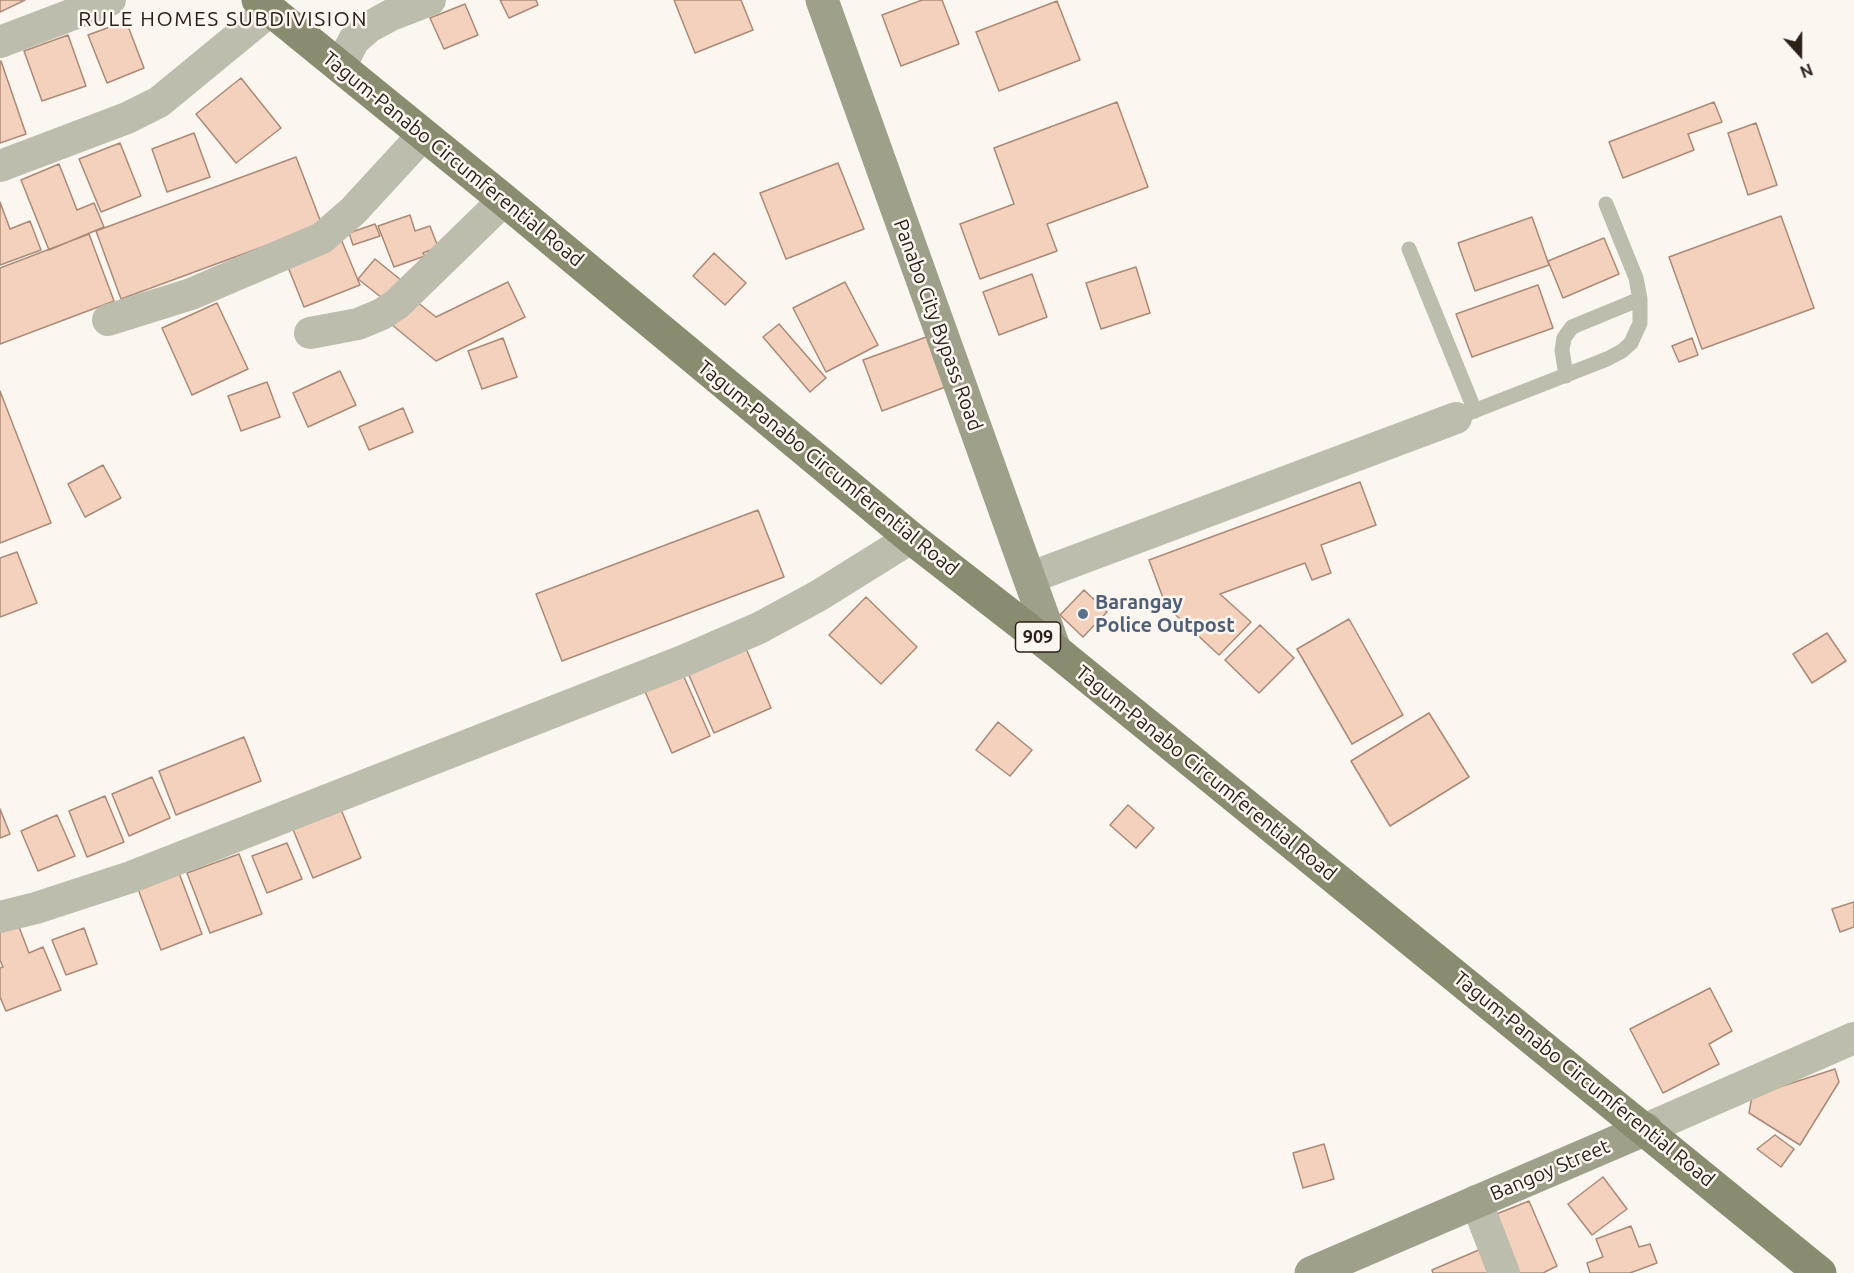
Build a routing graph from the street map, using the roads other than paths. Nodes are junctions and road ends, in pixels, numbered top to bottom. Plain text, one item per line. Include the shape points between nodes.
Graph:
1 (110, 0) edge
2 (430, 0) edge
3 (822, 0) edge
4 (264, 5) edge
5 (0, 42) edge
6 (340, 67) junction
7 (423, 135) junction
8 (0, 166) edge
9 (504, 200) junction
10 (1606, 204) dead end
11 (1409, 249) dead end
12 (1640, 299) junction
13 (108, 320) dead end
14 (310, 333) dead end
15 (1566, 376) junction
16 (1466, 415) junction
17 (911, 538) junction
18 (1029, 578) junction
19 (1055, 650) junction
20 (0, 917) edge
21 (1854, 1038) edge
22 (1646, 1130) junction
23 (1476, 1201) junction
24 (1311, 1273) edge
25 (1504, 1273) edge
26 (1821, 1273) edge

1 - 5 street
2 - 6 street via 369,27 354,40
3 - 18 main road, Panabo City Bypass Road
4 - 6 main road, Tagum-Panabo Circumferential Road / 909
4 - 8 street via 159,102
6 - 7 main road, Tagum-Panabo Circumferential Road / 909
7 - 9 main road, Tagum-Panabo Circumferential Road / 909
7 - 13 street via 354,211 322,238 190,294
9 - 14 street via 397,304 358,324
9 - 17 main road, Tagum-Panabo Circumferential Road / 909
10 - 12 lane via 1636,278
11 - 16 lane
12 - 15 lane via 1640,323 1630,343 1607,359
12 - 15 lane via 1572,327 1562,350
15 - 16 lane
16 - 18 street
17 - 19 main road, Tagum-Panabo Circumferential Road / 909
17 - 20 street via 759,628 682,661 131,877
18 - 19 main road, Panabo City Bypass Road
19 - 22 main road, Tagum-Panabo Circumferential Road / 909
21 - 22 street, Bangoy Street
22 - 23 main road, Bangoy Street
22 - 26 main road, Tagum-Panabo Circumferential Road / 909
23 - 24 main road, Bangoy Street
23 - 25 street

